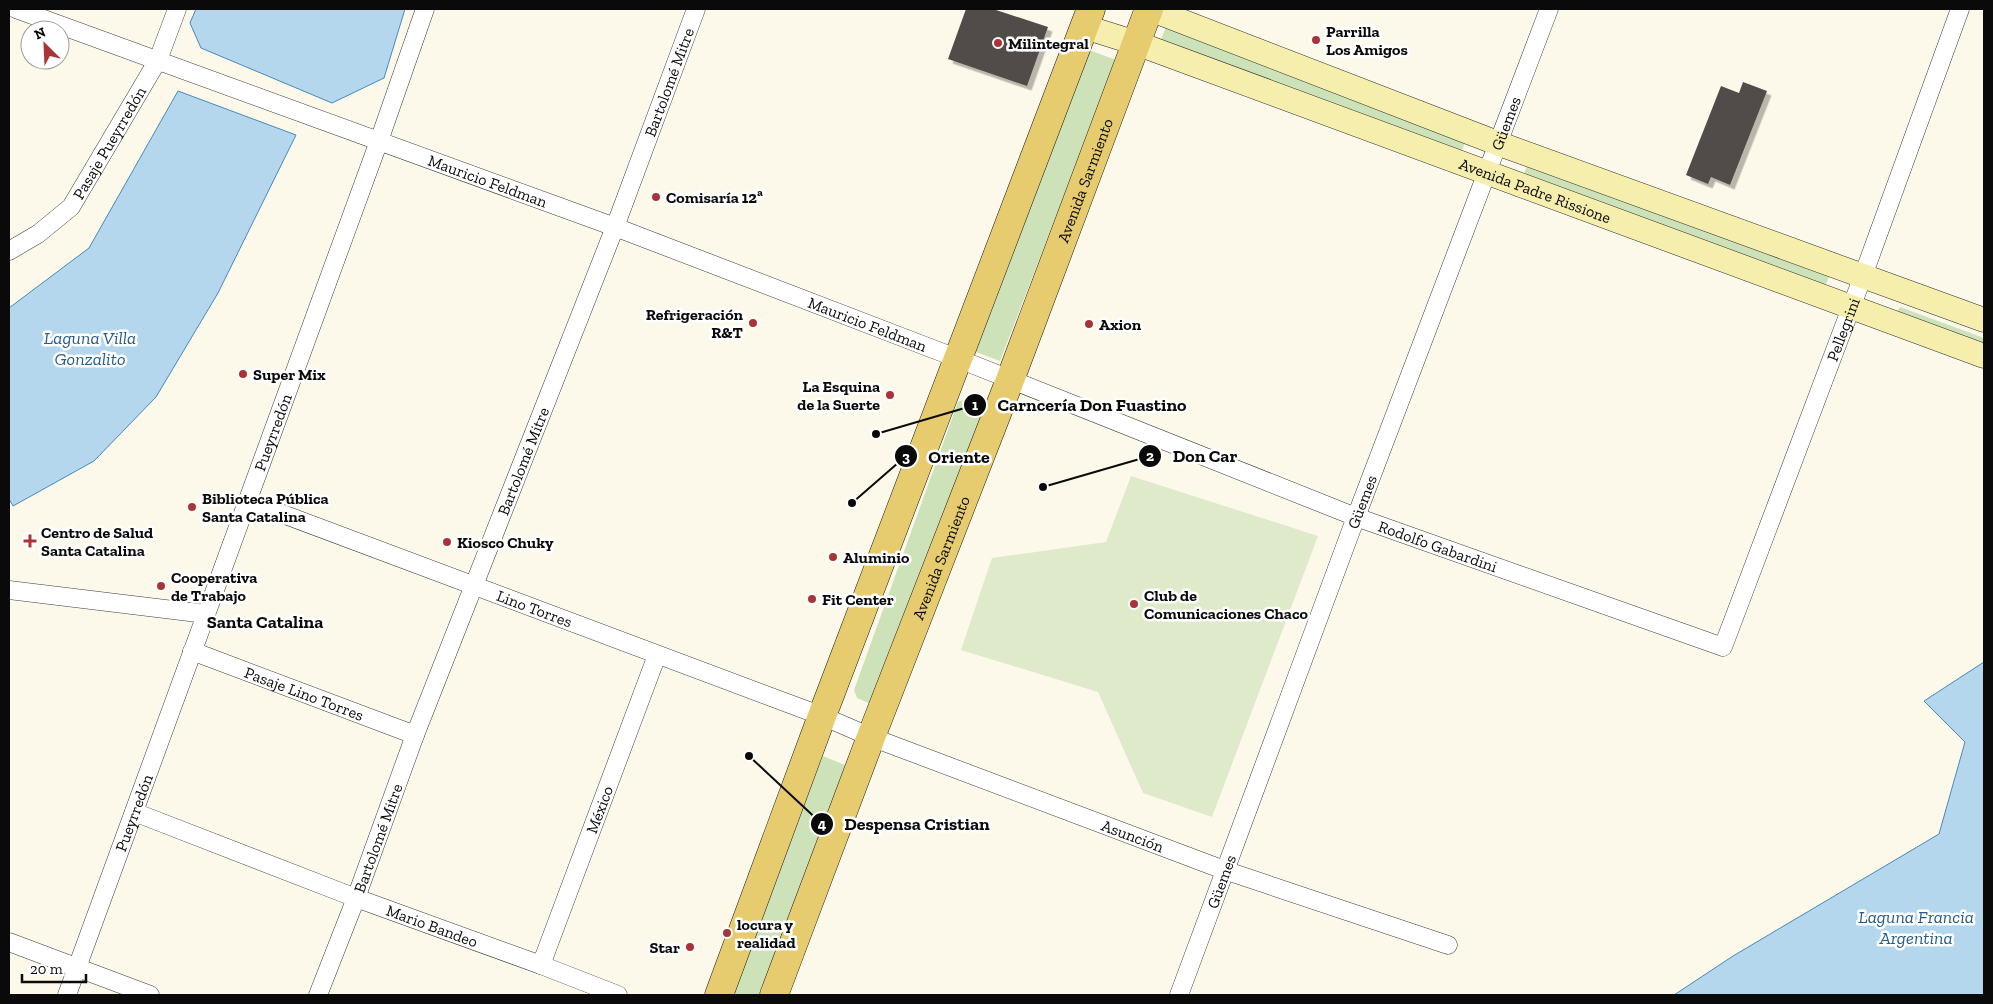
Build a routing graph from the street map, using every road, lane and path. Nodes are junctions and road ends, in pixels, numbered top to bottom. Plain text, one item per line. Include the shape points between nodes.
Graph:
1 (16, 9) edge
2 (176, 9) edge
3 (424, 9) edge
4 (696, 9) edge
5 (1149, 9) edge
6 (1549, 9) edge
7 (1960, 9) edge
8 (1088, 18) edge
9 (1136, 43) junction
10 (158, 60) junction
11 (379, 142) junction
12 (1497, 143) junction
13 (1486, 174) junction
14 (615, 228) junction
15 (9, 251) edge
16 (1863, 276) junction
17 (1850, 308) junction
18 (1984, 320) edge
19 (1984, 356) edge
20 (959, 360) junction
21 (1010, 380) junction
22 (248, 501) junction
23 (1356, 517) junction
24 (474, 584) junction
25 (9, 590) edge
26 (206, 614) junction
27 (1723, 647) joint
28 (192, 651) junction
29 (657, 655) junction
30 (822, 716) junction
31 (415, 735) junction
32 (871, 737) junction
33 (134, 812) junction
34 (1224, 870) junction
35 (356, 898) junction
36 (9, 942) edge
37 (1448, 945) dead end
38 (541, 965) junction
39 (77, 969) junction
40 (68, 995) edge
41 (150, 995) edge
42 (318, 995) edge
43 (618, 995) edge
44 (719, 995) edge
45 (774, 995) edge
46 (1179, 995) edge

1 - 10 street, Mauricio Feldman
2 - 10 street, Pasaje Pueyrredón
3 - 11 street, Pueyrredón
4 - 14 street, Bartolomé Mitre
5 - 9 main road, Avenida Sarmiento
5 - 12 main road, Avenida Padre Rissione
6 - 12 street, Güemes
7 - 16 street, Pellegrini
8 - 9 main road, Avenida Padre Rissione
8 - 20 main road
9 - 13 main road, Avenida Padre Rissione
9 - 21 main road, Avenida Sarmiento
10 - 11 street, Mauricio Feldman
10 - 15 street, Pasaje Pueyrredón via 71,206 38,234
11 - 14 street, Mauricio Feldman
11 - 22 street, Pueyrredón
12 - 13 street, Güemes
12 - 16 main road, Avenida Padre Rissione
13 - 17 main road, Avenida Padre Rissione
13 - 23 street, Güemes
14 - 20 street, Mauricio Feldman
14 - 24 street, Bartolomé Mitre
16 - 17 street, Pellegrini
16 - 18 main road, Avenida Padre Rissione
17 - 19 main road, Avenida Padre Rissione
17 - 27 street, Pellegrini
20 - 21 street, Rodolfo Gabardini
20 - 30 main road
21 - 23 street, Rodolfo Gabardini
21 - 32 main road, Avenida Sarmiento
22 - 24 street, Lino Torres
22 - 26 street, Pueyrredón
23 - 27 street, Rodolfo Gabardini
23 - 34 street, Güemes
24 - 29 street, Lino Torres
24 - 31 street, Bartolomé Mitre
25 - 26 street
26 - 28 street, Pueyrredón
28 - 31 street, Pasaje Lino Torres
28 - 33 street, Pueyrredón
29 - 30 street, Lino Torres
29 - 38 street, México
30 - 32 street, Asunción
30 - 44 main road
31 - 35 street, Bartolomé Mitre
32 - 34 street, Asunción
32 - 45 main road, Avenida Sarmiento
33 - 35 street, Mario Bandeo
33 - 39 street, Pueyrredón
34 - 37 street, Asunción
34 - 46 street, Güemes
35 - 38 street, Mario Bandeo
35 - 42 street, Bartolomé Mitre
36 - 39 street
38 - 43 street, Mario Bandeo
39 - 40 street, Pueyrredón
39 - 41 street

